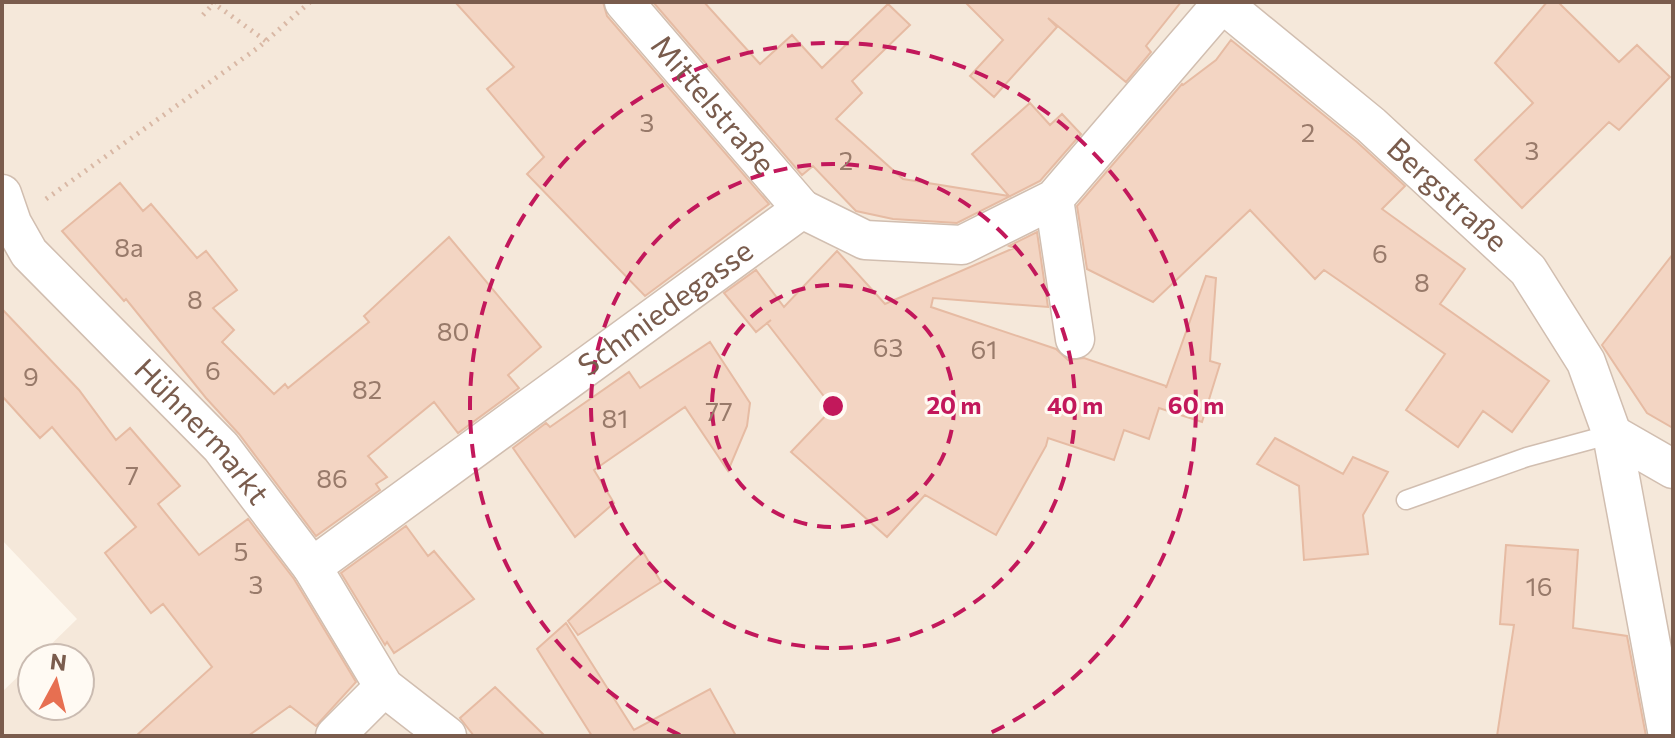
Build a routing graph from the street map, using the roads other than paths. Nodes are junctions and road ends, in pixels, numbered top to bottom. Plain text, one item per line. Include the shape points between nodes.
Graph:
1 (624, 2) edge
2 (1222, 2) edge
3 (1054, 199) junction
4 (7, 208) edge
5 (802, 209) junction
6 (1075, 339) dead end
7 (1612, 434) junction
8 (1673, 469) edge
9 (1406, 500) dead end
10 (312, 567) junction
11 (384, 687) junction
12 (335, 736) edge
13 (447, 736) edge
14 (1668, 736) edge

1 - 5 street, Mittelstraße
2 - 3 street
2 - 7 street, Bergstraße via 1371,125 1528,270 1586,362
3 - 5 street via 962,245 865,240
3 - 6 street
4 - 10 street, Hühnermarkt via 29,253 221,447
5 - 10 street, Schmiedegasse
7 - 8 street
7 - 9 lane via 1527,457
7 - 14 street, Bergstraße
10 - 11 street, Hühnermarkt
11 - 12 street
11 - 13 street

